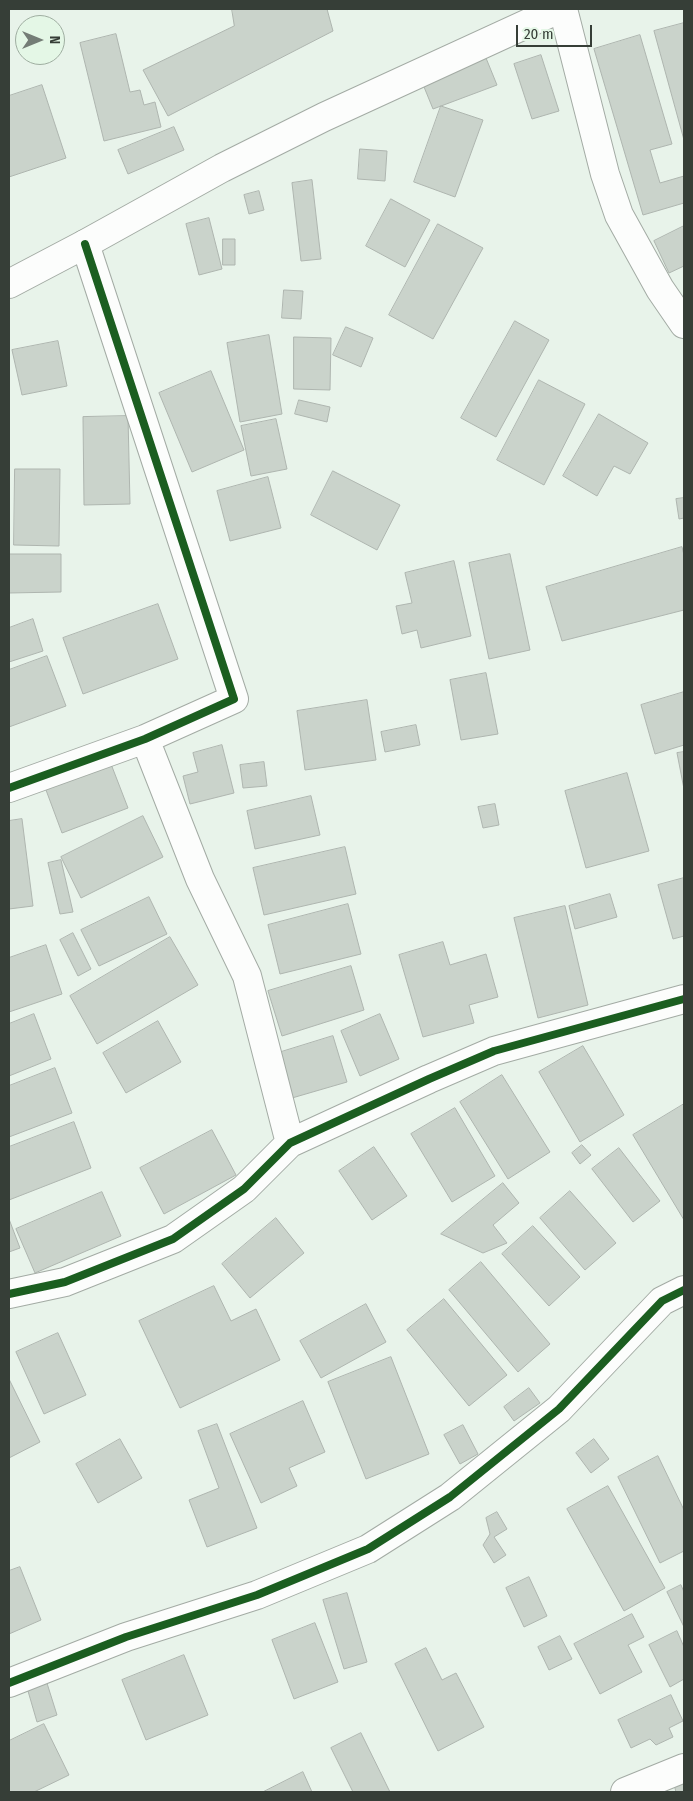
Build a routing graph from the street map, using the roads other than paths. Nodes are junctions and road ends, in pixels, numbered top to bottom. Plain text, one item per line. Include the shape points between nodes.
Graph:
1 (559, 9) edge
2 (564, 9) edge
3 (85, 244) junction
4 (9, 284) edge
5 (684, 324) edge
6 (145, 739) junction
7 (9, 788) edge
8 (684, 999) edge
9 (290, 1143) junction
10 (684, 1290) edge
11 (9, 1294) edge
12 (9, 1683) edge
13 (684, 1768) edge
14 (625, 1792) edge

1 - 3 street via 324,117 222,168
2 - 5 street via 605,174 619,215
3 - 4 street
3 - 6 street via 234,698
6 - 7 street
6 - 9 street via 200,879 247,976
8 - 9 street via 494,1051
9 - 11 street via 244,1189 173,1239 65,1282
10 - 12 street via 662,1301 559,1409 450,1497 368,1549 257,1594 126,1637
13 - 14 street

